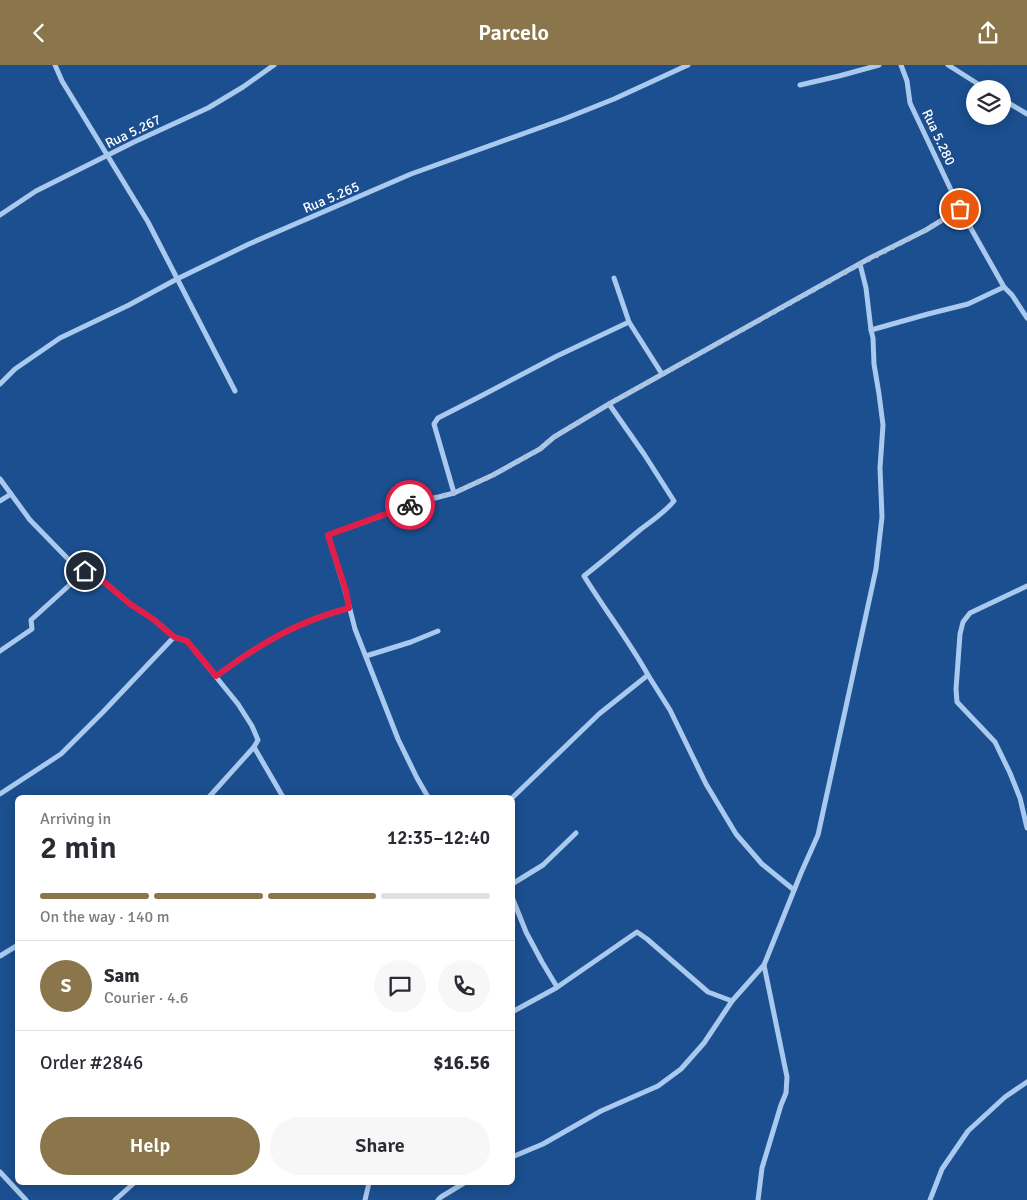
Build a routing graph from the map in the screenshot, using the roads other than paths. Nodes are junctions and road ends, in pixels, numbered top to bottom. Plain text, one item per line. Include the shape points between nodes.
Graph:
1 (55, 65) edge
2 (274, 65) edge
3 (688, 65) edge
4 (879, 65) edge
5 (901, 65) edge
6 (948, 65) edge
7 (972, 80) edge
8 (800, 85) dead end
9 (1011, 104) edge
10 (1027, 114) edge
11 (107, 155) junction
12 (960, 209) junction
13 (0, 215) edge
14 (860, 264) junction
15 (614, 278) dead end
16 (177, 279) junction
17 (1004, 287) junction
18 (1027, 318) edge
19 (629, 322) junction
20 (871, 330) junction
21 (662, 374) junction
22 (0, 384) edge
23 (235, 391) dead end
24 (609, 404) junction
25 (0, 479) edge
26 (454, 493) junction
27 (11, 494) junction
28 (0, 501) edge
29 (85, 571) junction
30 (1027, 586) edge
31 (349, 608) junction
32 (438, 631) dead end
33 (174, 637) junction
34 (0, 651) edge
35 (366, 656) junction
36 (648, 675) junction
37 (216, 676) junction
38 (254, 747) junction
39 (0, 793) edge
40 (211, 795) edge
41 (282, 795) edge
42 (427, 795) edge
43 (515, 795) edge
44 (1027, 827) edge
45 (576, 833) dead end
46 (515, 882) edge
47 (794, 890) junction
48 (515, 904) edge
49 (15, 947) edge
50 (0, 956) edge
51 (764, 965) junction
52 (557, 987) junction
53 (732, 1001) junction
54 (515, 1010) edge
55 (1027, 1081) edge
56 (515, 1156) edge
57 (0, 1173) edge
58 (132, 1185) edge
59 (369, 1185) edge
60 (461, 1185) edge
61 (26, 1200) edge
62 (116, 1200) edge
63 (365, 1200) edge
64 (438, 1200) edge
65 (758, 1200) edge
66 (930, 1200) edge

1 - 11 street
2 - 11 street, Rua 5.267 via 208,108
3 - 16 street, Rua 5.265 via 564,119 411,174
4 - 8 street
5 - 12 street, Rua 5.280 via 910,103
6 - 7 street
9 - 10 street
11 - 13 street, Rua 5.267 via 36,191
11 - 16 street via 148,222
12 - 14 street
12 - 17 street, Rua 5.280
14 - 20 street
14 - 21 street
15 - 19 street
16 - 22 street, Rua 5.265 via 60,338 15,369
16 - 23 street
17 - 18 street, Rua 5.280
17 - 20 street via 968,305
19 - 21 street
19 - 26 street via 438,417 434,424
20 - 47 street via 883,425 880,468 882,517 876,569 818,835
21 - 24 street
24 - 26 street via 540,449
24 - 36 street via 674,501 584,576
25 - 27 street
26 - 31 street via 420,501 328,535
27 - 28 street
27 - 29 street via 30,520 71,562
29 - 33 street
29 - 34 street via 31,620 32,629
30 - 44 street via 970,613 963,622 956,689 957,702 995,742 1020,798
31 - 35 street
31 - 37 street via 328,613 288,631
32 - 35 street
33 - 37 street via 187,641
33 - 39 street via 61,754
35 - 42 street via 398,739
36 - 43 street via 599,714
36 - 47 street via 736,834 762,864
37 - 38 street via 252,726 258,740
38 - 40 street
38 - 41 street
45 - 46 street via 543,865
47 - 51 street
48 - 52 street via 526,932
49 - 50 street
51 - 53 street
51 - 65 street via 787,1077 786,1093 762,1168
52 - 53 street via 637,932 708,992
52 - 54 street
53 - 56 street via 704,1043 681,1069 658,1086 601,1111 543,1144
55 - 66 street via 968,1131 942,1169
57 - 61 street
58 - 62 street
59 - 63 street
60 - 64 street

